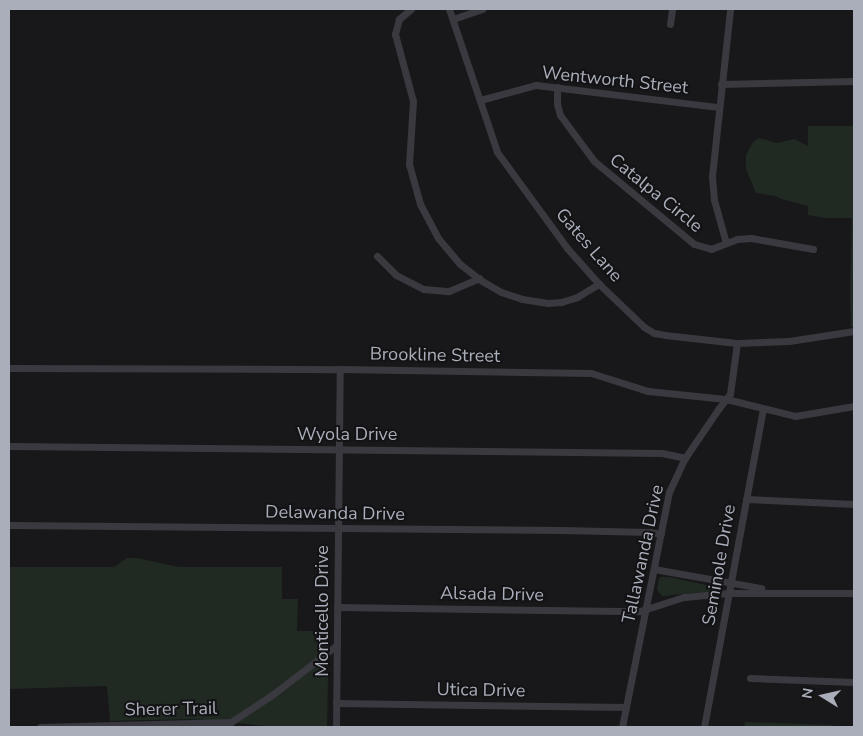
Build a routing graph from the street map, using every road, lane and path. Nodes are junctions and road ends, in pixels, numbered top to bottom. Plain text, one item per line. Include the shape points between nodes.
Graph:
1 (411, 9) edge
2 (449, 9) edge
3 (482, 9) edge
4 (672, 9) edge
5 (730, 9) edge
6 (452, 19) junction
7 (670, 24) dead end
8 (854, 81) edge
9 (721, 84) junction
10 (556, 87) junction
11 (480, 100) junction
12 (719, 107) junction
13 (726, 243) junction
14 (813, 249) dead end
15 (377, 256) dead end
16 (478, 278) junction
17 (599, 284) junction
18 (854, 330) edge
19 (737, 343) junction
20 (9, 368) edge
21 (340, 369) junction
22 (726, 400) junction
23 (854, 406) edge
24 (763, 408) junction
25 (9, 446) edge
26 (339, 448) junction
27 (685, 458) junction
28 (746, 499) junction
29 (854, 504) edge
30 (9, 525) edge
31 (338, 528) junction
32 (660, 534) junction
33 (654, 569) junction
34 (730, 584) junction
35 (781, 591) junction
36 (728, 593) junction
37 (854, 594) edge
38 (337, 607) junction
39 (646, 609) junction
40 (337, 645) junction
41 (750, 678) dead end
42 (854, 682) edge
43 (336, 703) junction
44 (626, 707) junction
45 (40, 727) edge
46 (336, 727) edge
47 (622, 727) edge
48 (704, 727) edge

1 - 16 street via 399,19 395,34 413,100 411,174 420,204 438,238 460,264
2 - 6 street, Gates Lane
3 - 6 street
4 - 7 street
5 - 9 street
6 - 11 street, Gates Lane
8 - 9 street
9 - 12 street
10 - 11 street, Wentworth Street via 532,85
10 - 12 street, Wentworth Street
10 - 13 street, Catalpa Circle via 560,115 602,169 694,244 711,249
11 - 17 street, Gates Lane via 497,152 567,248
12 - 13 street via 712,186
13 - 14 street, Catalpa Circle via 751,238
15 - 16 street via 402,279 424,289 449,291
16 - 17 street via 511,296 548,303 567,301
17 - 19 street, Gates Lane via 654,333
18 - 19 street, Gates Lane via 789,341
19 - 22 street, Tallawanda Drive via 730,394
20 - 21 street, Brookline Street
21 - 22 street, Brookline Street via 591,373 648,391
21 - 26 street, Monticello Drive
22 - 24 street, Brookline Street
22 - 27 street, Tallawanda Drive
23 - 24 street, Brookline Street via 795,416
24 - 28 street, Seminole Drive
25 - 26 street, Wyola Drive
26 - 27 street, Wyola Drive via 662,453
26 - 31 street, Monticello Drive
27 - 32 street, Tallawanda Drive via 669,492
28 - 29 street
28 - 34 street, Seminole Drive
30 - 31 street, Delawanda Drive
31 - 32 street, Delawanda Drive via 582,530
31 - 38 street, Monticello Drive
32 - 33 street, Tallawanda Drive
33 - 34 street
33 - 39 street, Tallawanda Drive
34 - 35 street
34 - 36 street, Seminole Drive
35 - 36 street, Alsada Drive
35 - 37 street
36 - 39 street, Alsada Drive via 684,597
36 - 48 street, Seminole Drive
38 - 39 street, Alsada Drive
38 - 40 street, Monticello Drive
39 - 44 street, Tallawanda Drive
40 - 43 street, Monticello Drive
40 - 45 street, Sherer Trail via 231,722
41 - 42 street
43 - 44 street, Utica Drive
43 - 46 street, Monticello Drive
44 - 47 street, Tallawanda Drive

